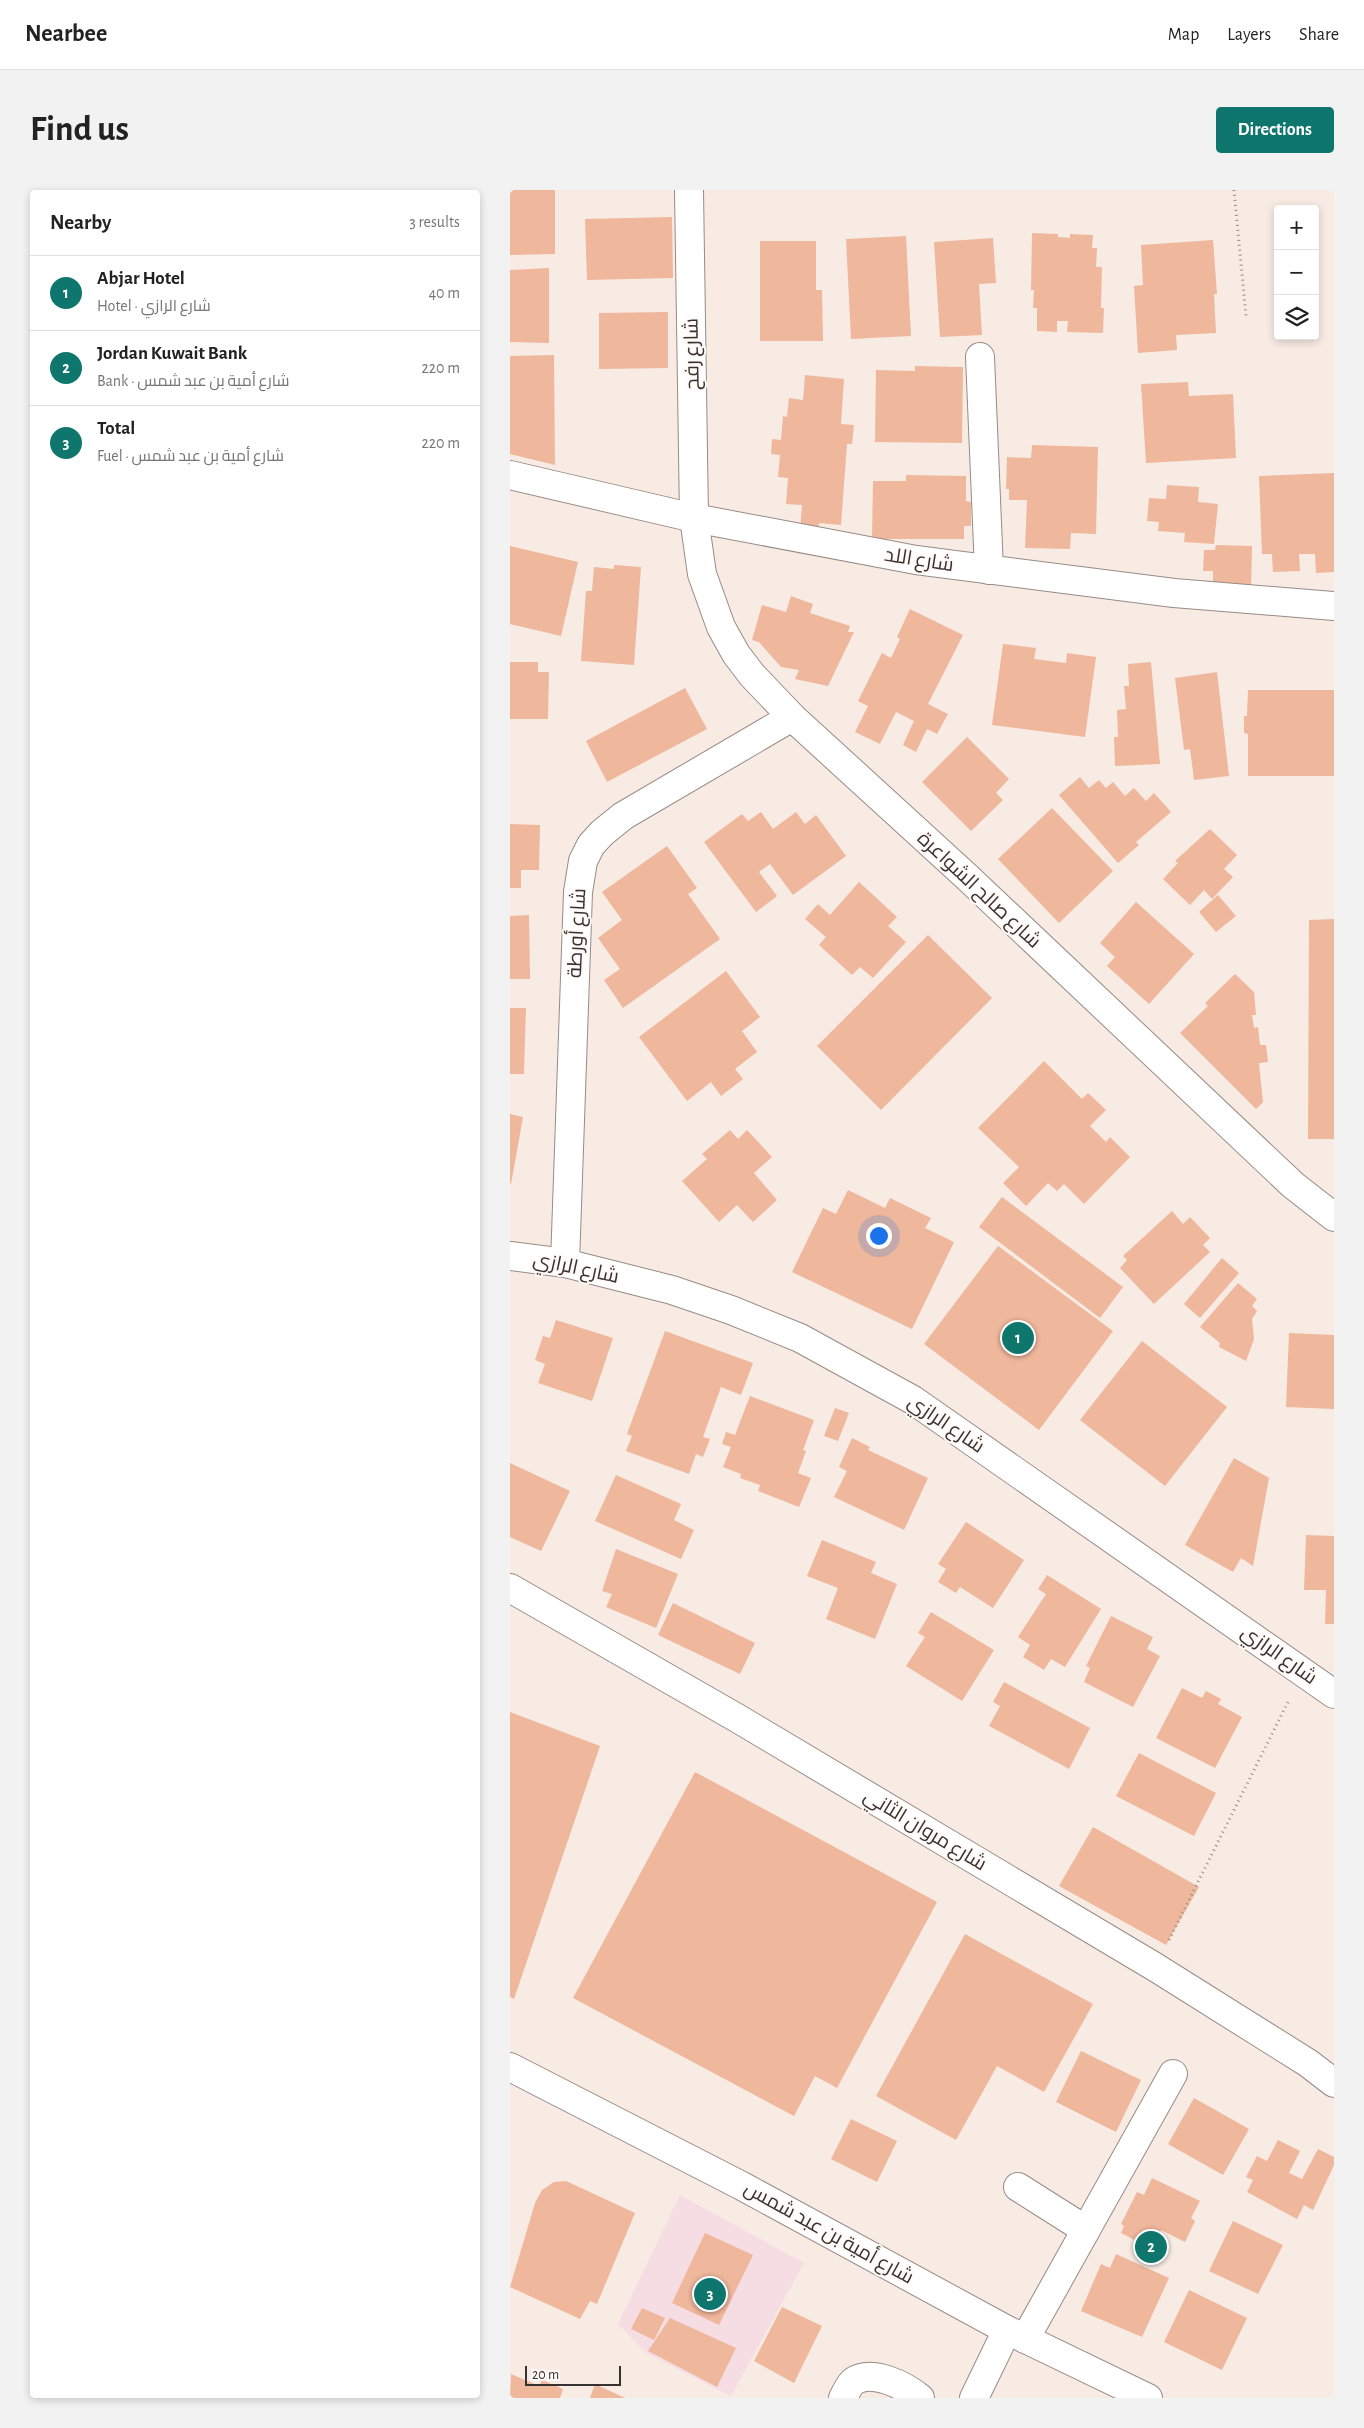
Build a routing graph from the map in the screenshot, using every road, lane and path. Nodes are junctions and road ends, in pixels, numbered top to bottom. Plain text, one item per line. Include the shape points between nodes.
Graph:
1 (689, 190) edge
2 (1234, 190) edge
3 (1246, 316) dead end
4 (980, 357) dead end
5 (510, 476) edge
6 (694, 518) junction
7 (989, 570) junction
8 (1334, 606) edge
9 (792, 717) junction
10 (1334, 1217) edge
11 (510, 1256) edge
12 (565, 1263) junction
13 (510, 1588) edge
14 (1304, 1672) junction
15 (1334, 1694) edge
16 (1155, 1967) junction
17 (510, 2067) edge
18 (1173, 2074) dead end
19 (1334, 2083) edge
20 (1018, 2187) dead end
21 (1086, 2230) junction
22 (1016, 2334) junction
23 (843, 2398) edge
24 (920, 2398) edge
25 (974, 2398) edge
26 (1148, 2398) edge

1 - 6 street, شارع رفح
2 - 3 path
4 - 7 street
5 - 6 street, شارع اللد
6 - 7 street, شارع اللد via 916,560
6 - 9 street, شارع صالح الشواعرة via 702,574 721,626 752,675
7 - 8 street, شارع اللد via 1174,594
9 - 10 street, شارع صالح الشواعرة via 966,876 1293,1185
9 - 12 street, شارع أورطة via 623,816 591,845 582,861 578,892
11 - 12 street, شارع الرازي
12 - 14 street, شارع الرازي via 672,1290 731,1310 800,1338 913,1400
13 - 16 street, شارع مروان الثاني
14 - 15 street, شارع الرازي
14 - 16 path
16 - 19 street, شارع مروان الثاني via 1308,2063
17 - 22 street, شارع أمية بن عبد شمس via 742,2186
18 - 21 street
20 - 21 street
21 - 22 street
22 - 25 street
22 - 26 street, شارع أمية بن عبد شمس
23 - 24 street via 852,2382 867,2375 882,2378

